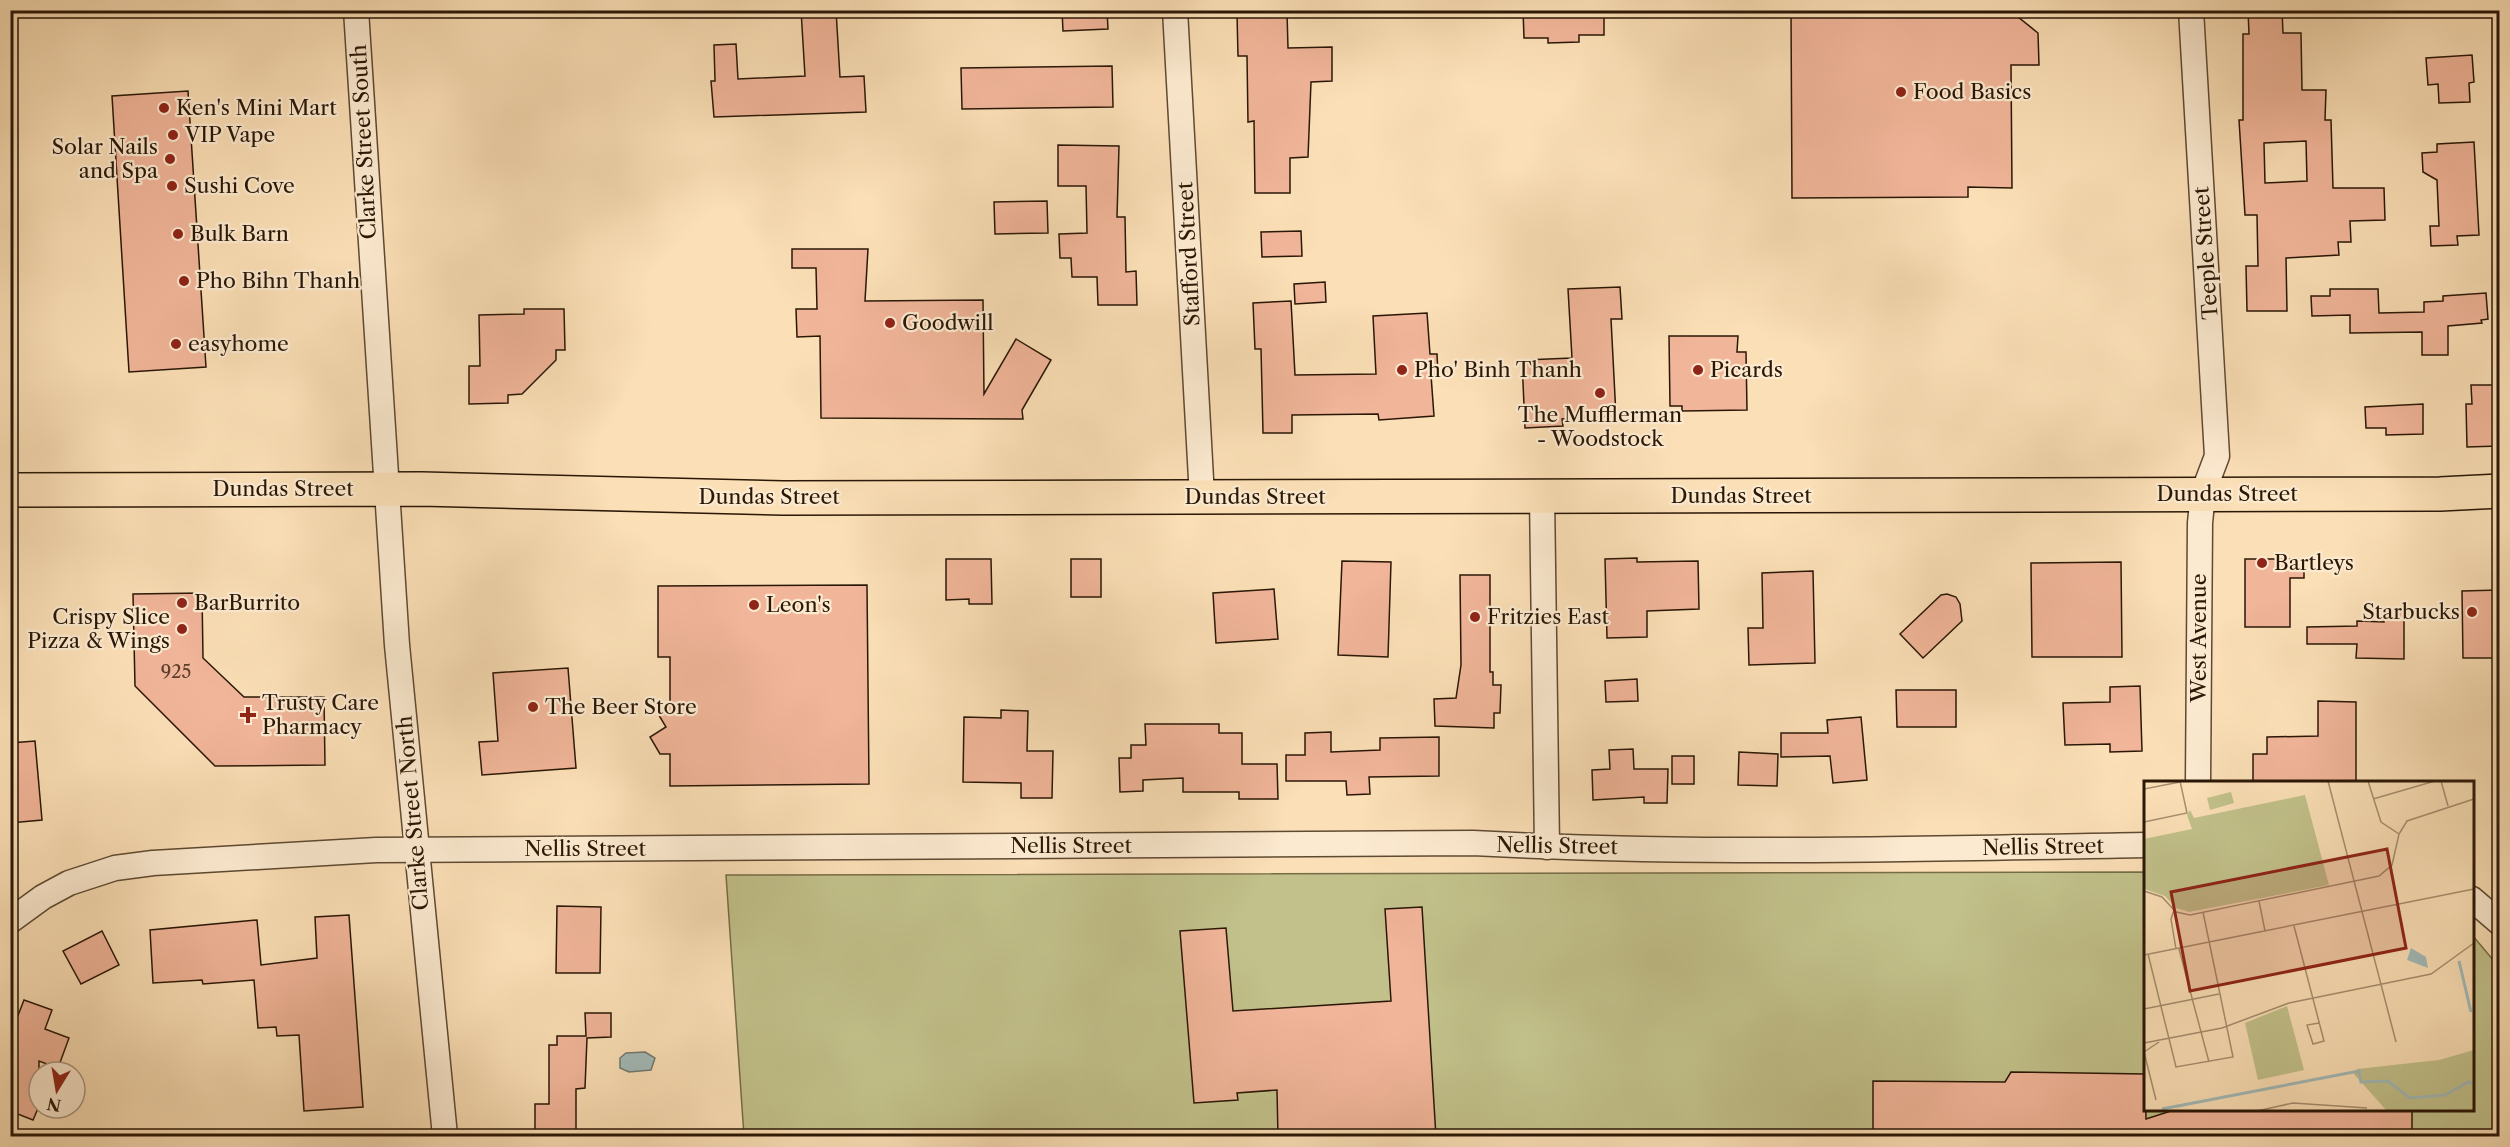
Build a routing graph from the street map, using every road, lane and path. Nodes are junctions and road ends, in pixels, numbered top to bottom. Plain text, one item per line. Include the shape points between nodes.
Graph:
1 (356, 10) edge
2 (1175, 10) edge
3 (2191, 10) edge
4 (388, 489) junction
5 (10, 490) edge
6 (2499, 491) edge
7 (2203, 493) junction
8 (1542, 496) junction
9 (1202, 497) junction
10 (2198, 781) edge
11 (2144, 845) edge
12 (1547, 847) junction
13 (416, 850) junction
14 (2474, 901) edge
15 (10, 921) edge
16 (2499, 922) edge
17 (445, 1137) edge

1 - 4 street, Clarke Street South
2 - 9 street, Stafford Street
3 - 7 street, Teeple Street via 2217,456
4 - 5 main road, Dundas Street
4 - 9 main road, Dundas Street via 764,498
4 - 13 street, Clarke Street North via 397,645
6 - 7 main road, Dundas Street
7 - 8 main road, Dundas Street
7 - 10 street, West Avenue
8 - 9 main road, Dundas Street
8 - 12 street
11 - 12 street, Nellis Street
12 - 13 street, Nellis Street via 1473,843
13 - 15 street, Nellis Street via 138,864 69,883
13 - 17 street, Clarke Street North
14 - 16 street

